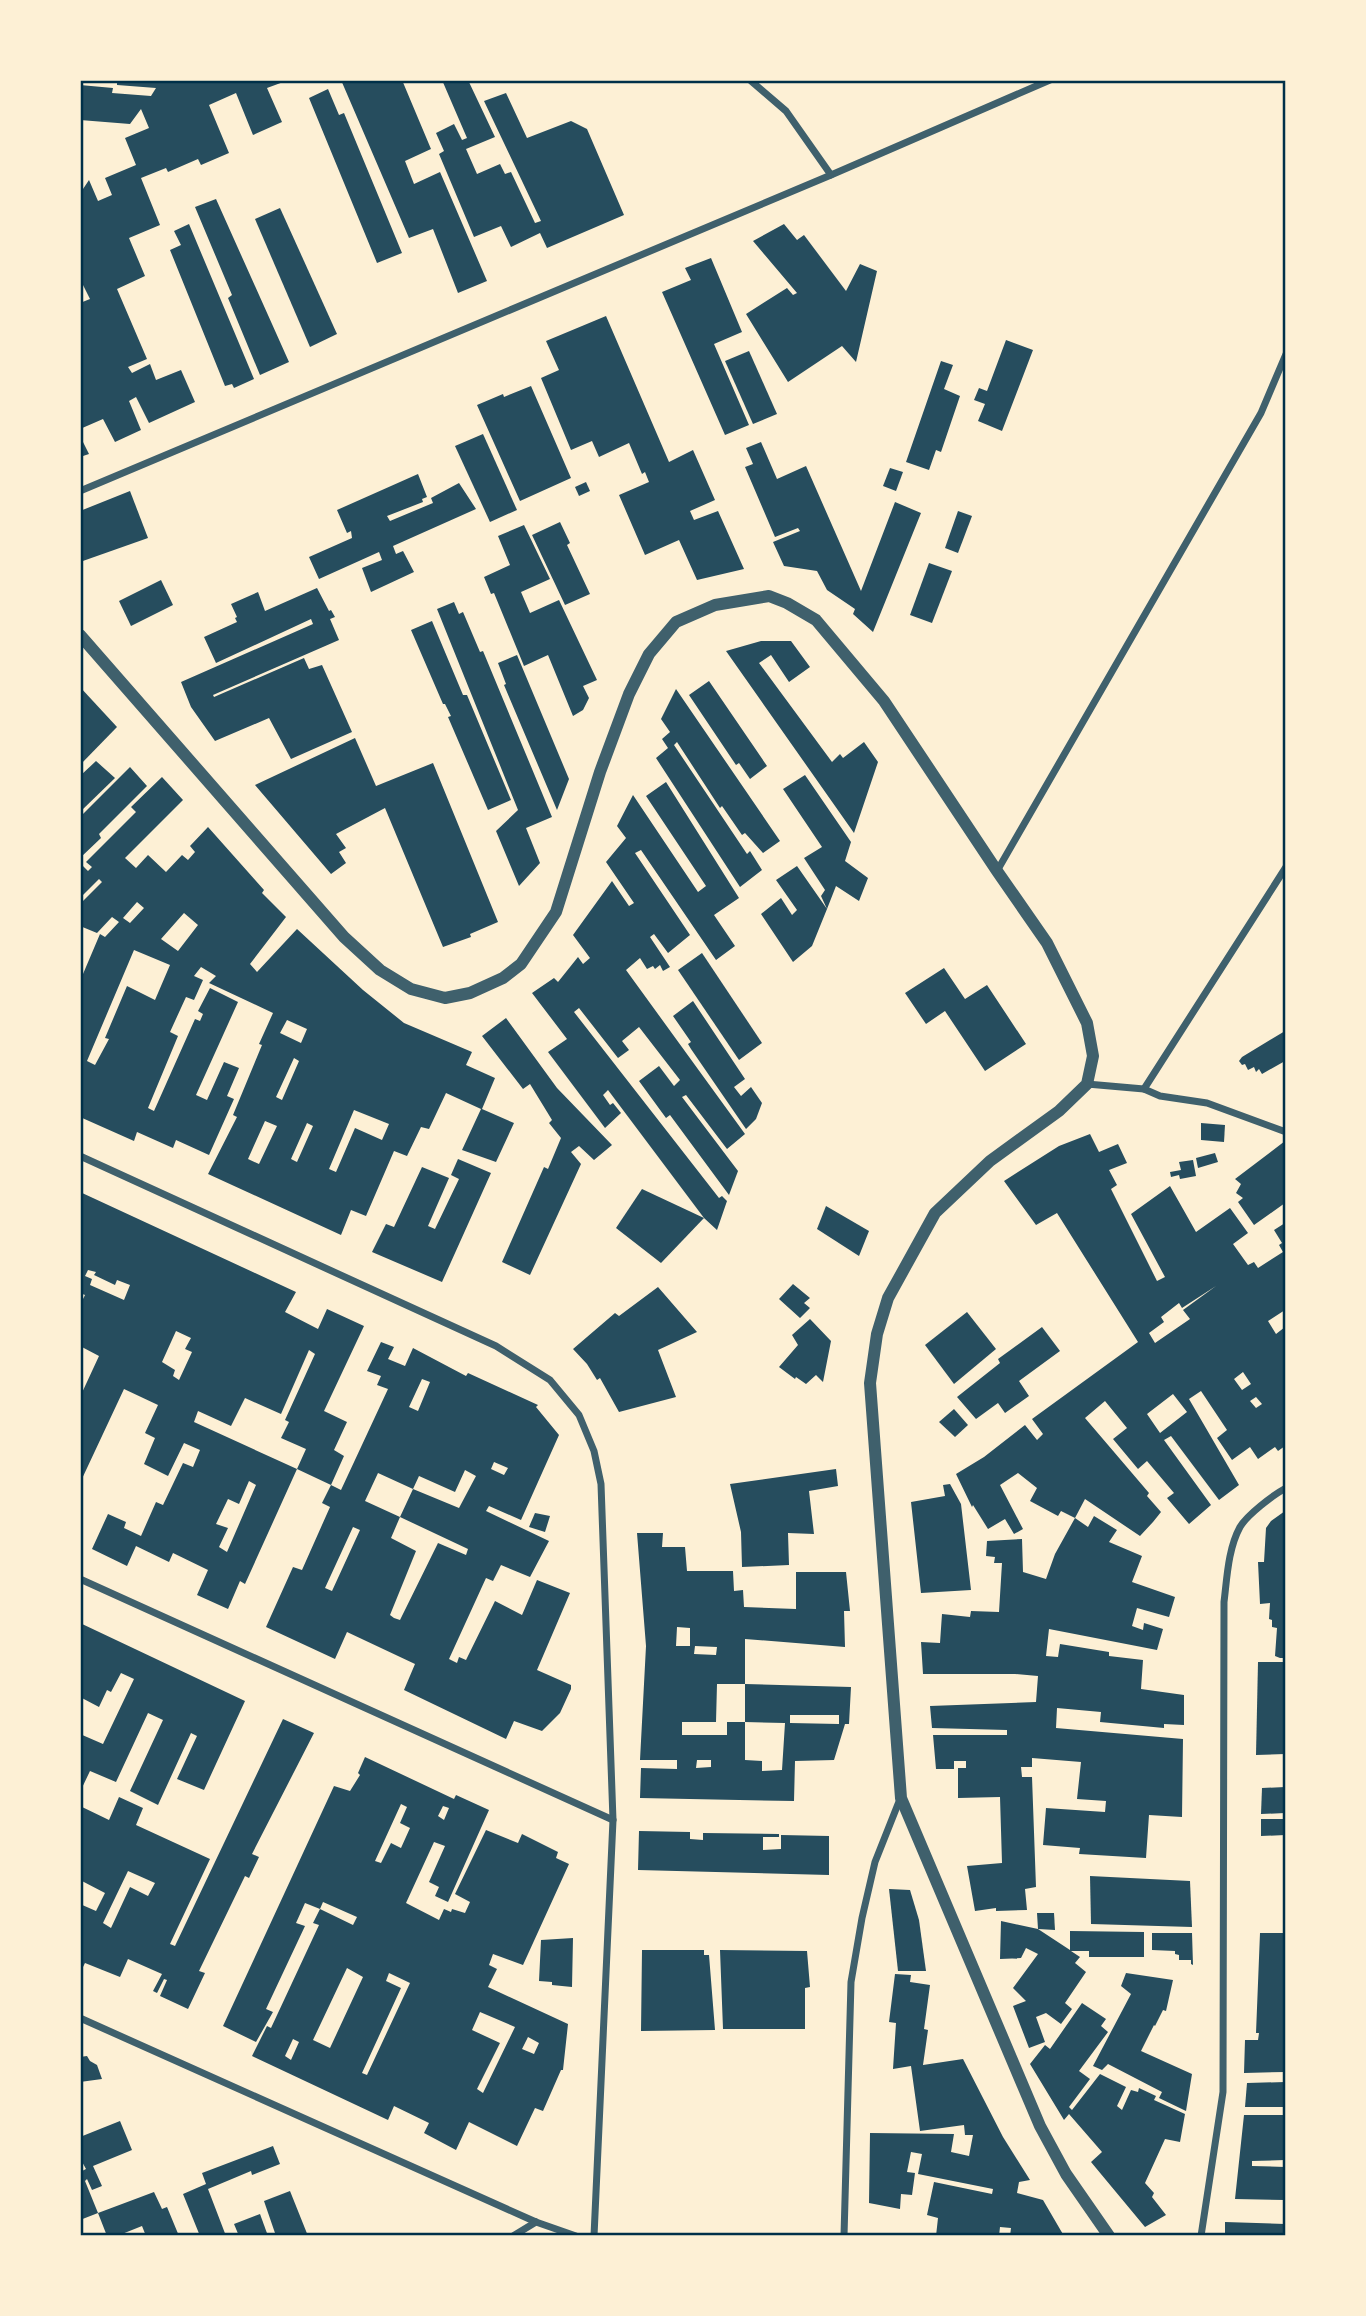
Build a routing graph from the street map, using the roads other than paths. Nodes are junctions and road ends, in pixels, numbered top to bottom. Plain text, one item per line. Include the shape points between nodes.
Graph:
1 (750, 80) edge
2 (1050, 80) edge
3 (831, 175) junction
4 (1286, 354) edge
5 (80, 491) edge
6 (80, 635) edge
7 (1286, 867) edge
8 (997, 871) junction
9 (1087, 1084) junction
10 (1144, 1089) junction
11 (1286, 1132) edge
12 (80, 1156) edge
13 (1286, 1488) edge
14 (80, 1579) edge
15 (901, 1798) junction
16 (613, 1820) junction
17 (81, 2018) edge
18 (536, 2222) junction
19 (513, 2235) edge
20 (576, 2235) edge
21 (594, 2235) edge
22 (844, 2235) edge
23 (1109, 2235) edge
24 (1201, 2235) edge

1 - 3 street via 786,111
2 - 3 street
3 - 5 street
4 - 8 street via 1261,413
6 - 8 street via 344,937 380,970 411,989 445,998 470,993 521,964 556,912 600,772 649,654 677,622 715,605 769,596 816,620 884,701
7 - 10 street
8 - 9 street via 1047,943 1087,1023 1093,1056
9 - 10 street
9 - 15 street via 1059,1111 990,1161 935,1213 888,1298 877,1334 870,1383
10 - 11 street via 1207,1103
12 - 16 street via 496,1346 550,1380 579,1415 601,1484
13 - 24 street via 1241,1526 1228,1563 1224,1602 1223,2092
14 - 16 street
15 - 22 street via 875,1863 851,1982
15 - 23 street via 1040,2126 1066,2174
16 - 21 street
17 - 18 street
18 - 19 street
18 - 20 street

